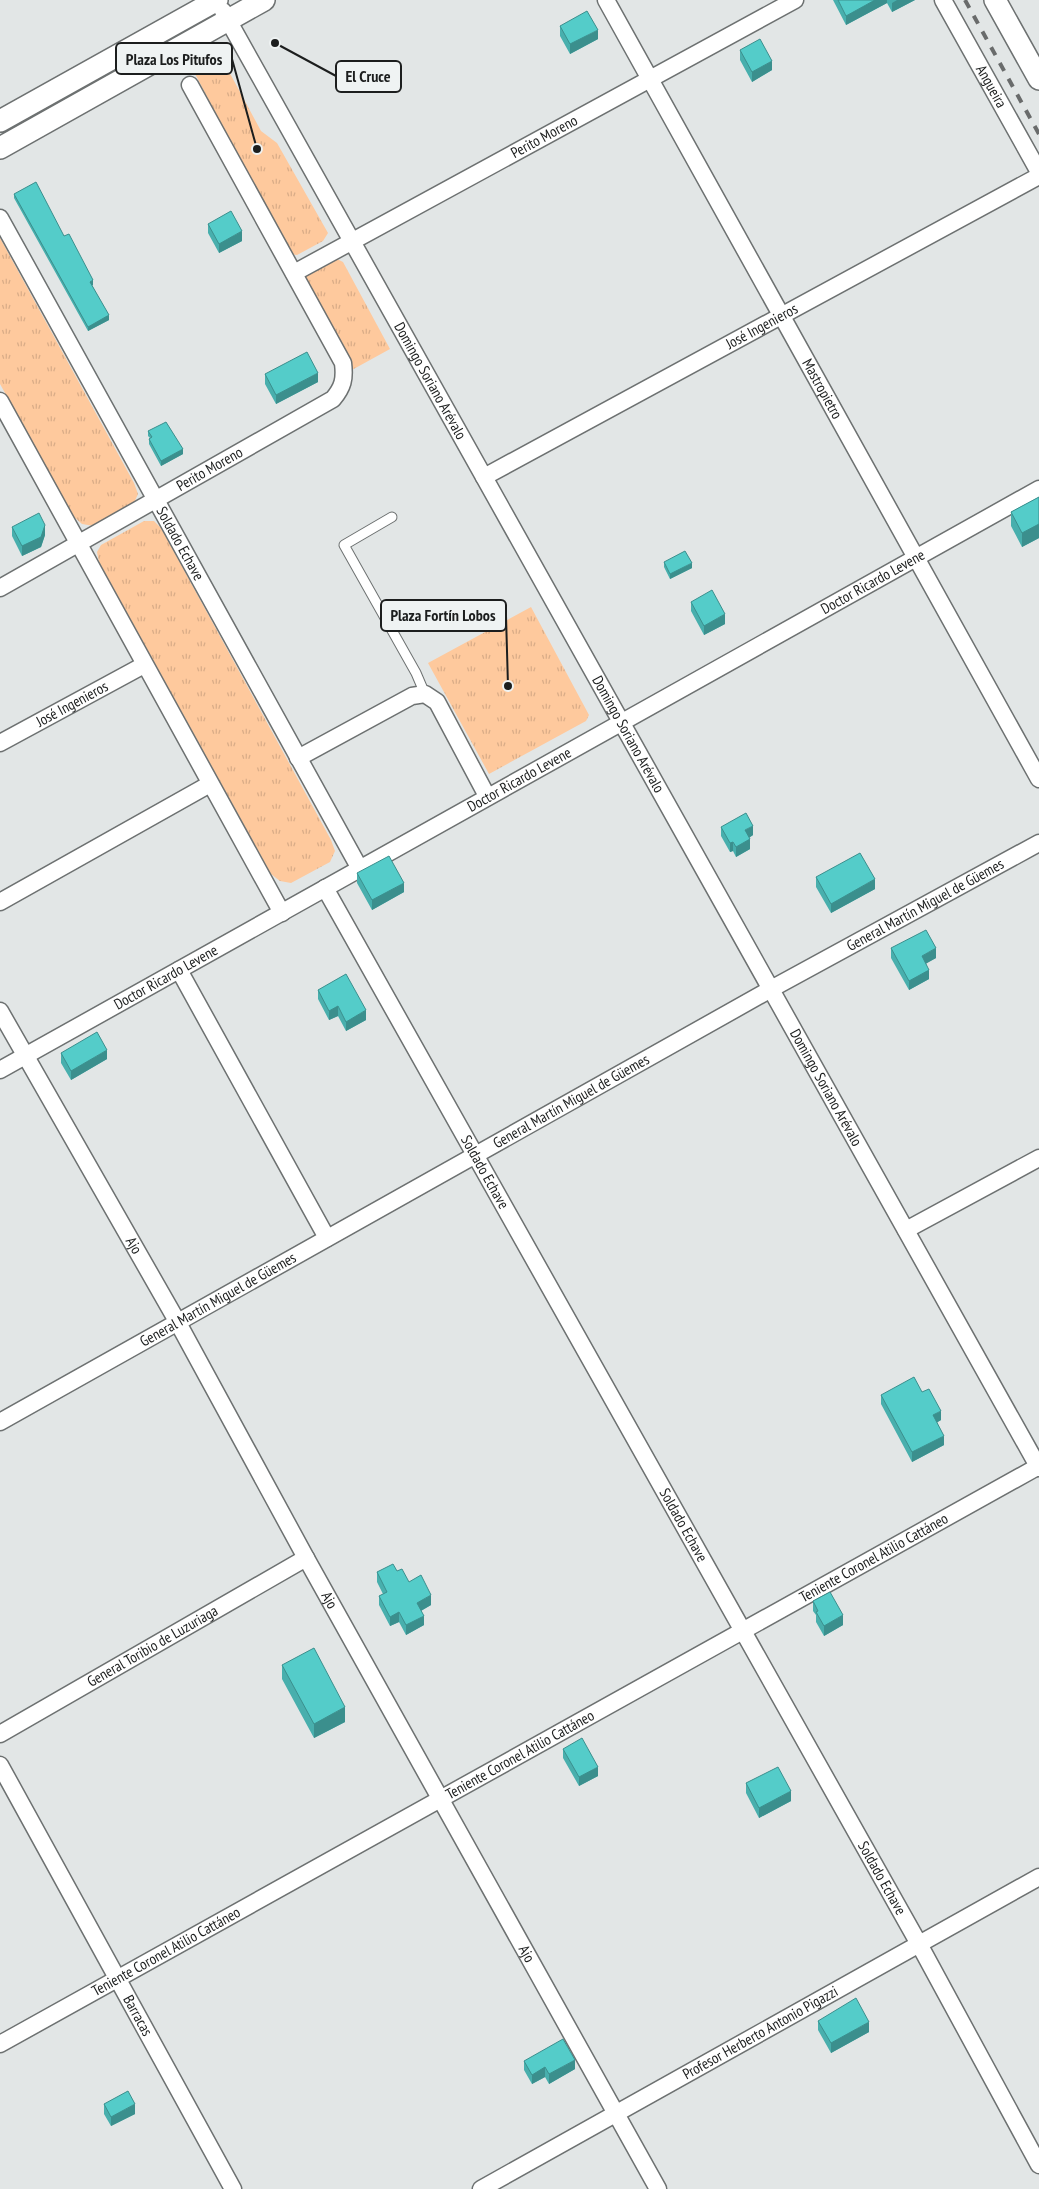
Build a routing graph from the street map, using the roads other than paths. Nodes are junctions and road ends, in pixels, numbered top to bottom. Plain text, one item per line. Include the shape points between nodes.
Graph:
1 (217, 0) edge
2 (264, 0) edge
3 (606, 0) edge
4 (795, 0) edge
5 (943, 0) edge
6 (995, 0) edge
7 (228, 19) junction
8 (649, 78) junction
9 (1039, 80) edge
10 (190, 85) dead end
11 (0, 121) edge
12 (0, 148) edge
13 (1039, 172) edge
14 (1039, 176) edge
15 (0, 218) edge
16 (352, 240) junction
17 (294, 273) junction
18 (781, 315) junction
19 (0, 401) edge
20 (484, 477) junction
21 (1039, 489) edge
22 (156, 500) junction
23 (392, 517) dead end
24 (80, 544) junction
25 (916, 558) junction
26 (0, 588) edge
27 (144, 664) junction
28 (426, 694) junction
29 (622, 722) junction
30 (0, 743) edge
31 (298, 758) junction
32 (1039, 779) edge
33 (210, 784) junction
34 (487, 796) junction
35 (1039, 843) edge
36 (360, 869) junction
37 (325, 888) junction
38 (0, 902) edge
39 (282, 913) junction
40 (179, 970) junction
41 (771, 989) junction
42 (0, 1011) edge
43 (25, 1056) junction
44 (0, 1070) edge
45 (476, 1156) junction
46 (1039, 1158) edge
47 (906, 1230) junction
48 (327, 1238) junction
49 (177, 1321) junction
50 (0, 1422) edge
51 (1039, 1467) edge
52 (306, 1558) junction
53 (743, 1631) junction
54 (0, 1734) edge
55 (0, 1765) edge
56 (440, 1799) junction
57 (1039, 1877) edge
58 (919, 1944) junction
59 (118, 1979) junction
60 (0, 2044) edge
61 (616, 2114) junction
62 (1039, 2165) edge
63 (233, 2189) edge
64 (481, 2189) edge
65 (658, 2189) edge

1 - 7 street, Domingo Soriano Arévalo
1 - 11 street
2 - 7 street
3 - 8 street, Mastropietro
4 - 8 street, Perito Moreno
5 - 13 street, Angueira
6 - 9 street
7 - 12 street
7 - 16 street, Domingo Soriano Arévalo
8 - 16 street, Perito Moreno
8 - 18 street, Mastropietro
10 - 17 street
14 - 18 street, José Ingenieros
15 - 22 street, Soldado Echave
16 - 17 street, Perito Moreno
16 - 20 street, Domingo Soriano Arévalo
17 - 22 street, Perito Moreno via 343,364 342,388 333,398
18 - 20 street, José Ingenieros
18 - 25 street, Mastropietro
19 - 24 street
20 - 29 street, Domingo Soriano Arévalo
21 - 25 street, Doctor Ricardo Levene
22 - 24 street, Perito Moreno
22 - 31 street, Soldado Echave
23 - 28 lane via 344,545
24 - 26 street, Perito Moreno
24 - 27 street
25 - 29 street, Doctor Ricardo Levene
25 - 32 street, Mastropietro
27 - 30 street, José Ingenieros
27 - 33 street
28 - 31 street via 412,696
28 - 34 street via 437,702
29 - 34 street, Doctor Ricardo Levene
29 - 41 street, Domingo Soriano Arévalo
31 - 36 street, Soldado Echave
33 - 38 street
33 - 39 street
34 - 36 street, Doctor Ricardo Levene
35 - 41 street, General Martín Miguel de Güemes
36 - 37 street, Doctor Ricardo Levene
37 - 39 street, Doctor Ricardo Levene
37 - 45 street, Soldado Echave
39 - 40 street, Doctor Ricardo Levene
40 - 43 street, Doctor Ricardo Levene
40 - 48 street
41 - 45 street, General Martín Miguel de Güemes
41 - 47 street, Domingo Soriano Arévalo
42 - 43 street, Ajo
43 - 44 street, Doctor Ricardo Levene
43 - 49 street, Ajo
45 - 48 street, General Martín Miguel de Güemes
45 - 53 street, Soldado Echave
46 - 47 street
47 - 51 street, Domingo Soriano Arévalo
48 - 49 street, General Martín Miguel de Güemes
49 - 50 street, General Martín Miguel de Güemes
49 - 52 street, Ajo
51 - 53 street, Teniente Coronel Atilio Cattáneo
52 - 54 street, General Toribio de Luzuriaga
52 - 56 street, Ajo
53 - 56 street, Teniente Coronel Atilio Cattáneo
53 - 58 street, Soldado Echave
55 - 59 street, Barracas
56 - 59 street, Teniente Coronel Atilio Cattáneo
56 - 61 street, Ajo
57 - 58 street, Profesor Herberto Antonio Pigazzi
58 - 61 street, Profesor Herberto Antonio Pigazzi
58 - 62 street, Soldado Echave
59 - 60 street, Teniente Coronel Atilio Cattáneo
59 - 63 street, Barracas
61 - 64 street, Profesor Herberto Antonio Pigazzi
61 - 65 street, Ajo

